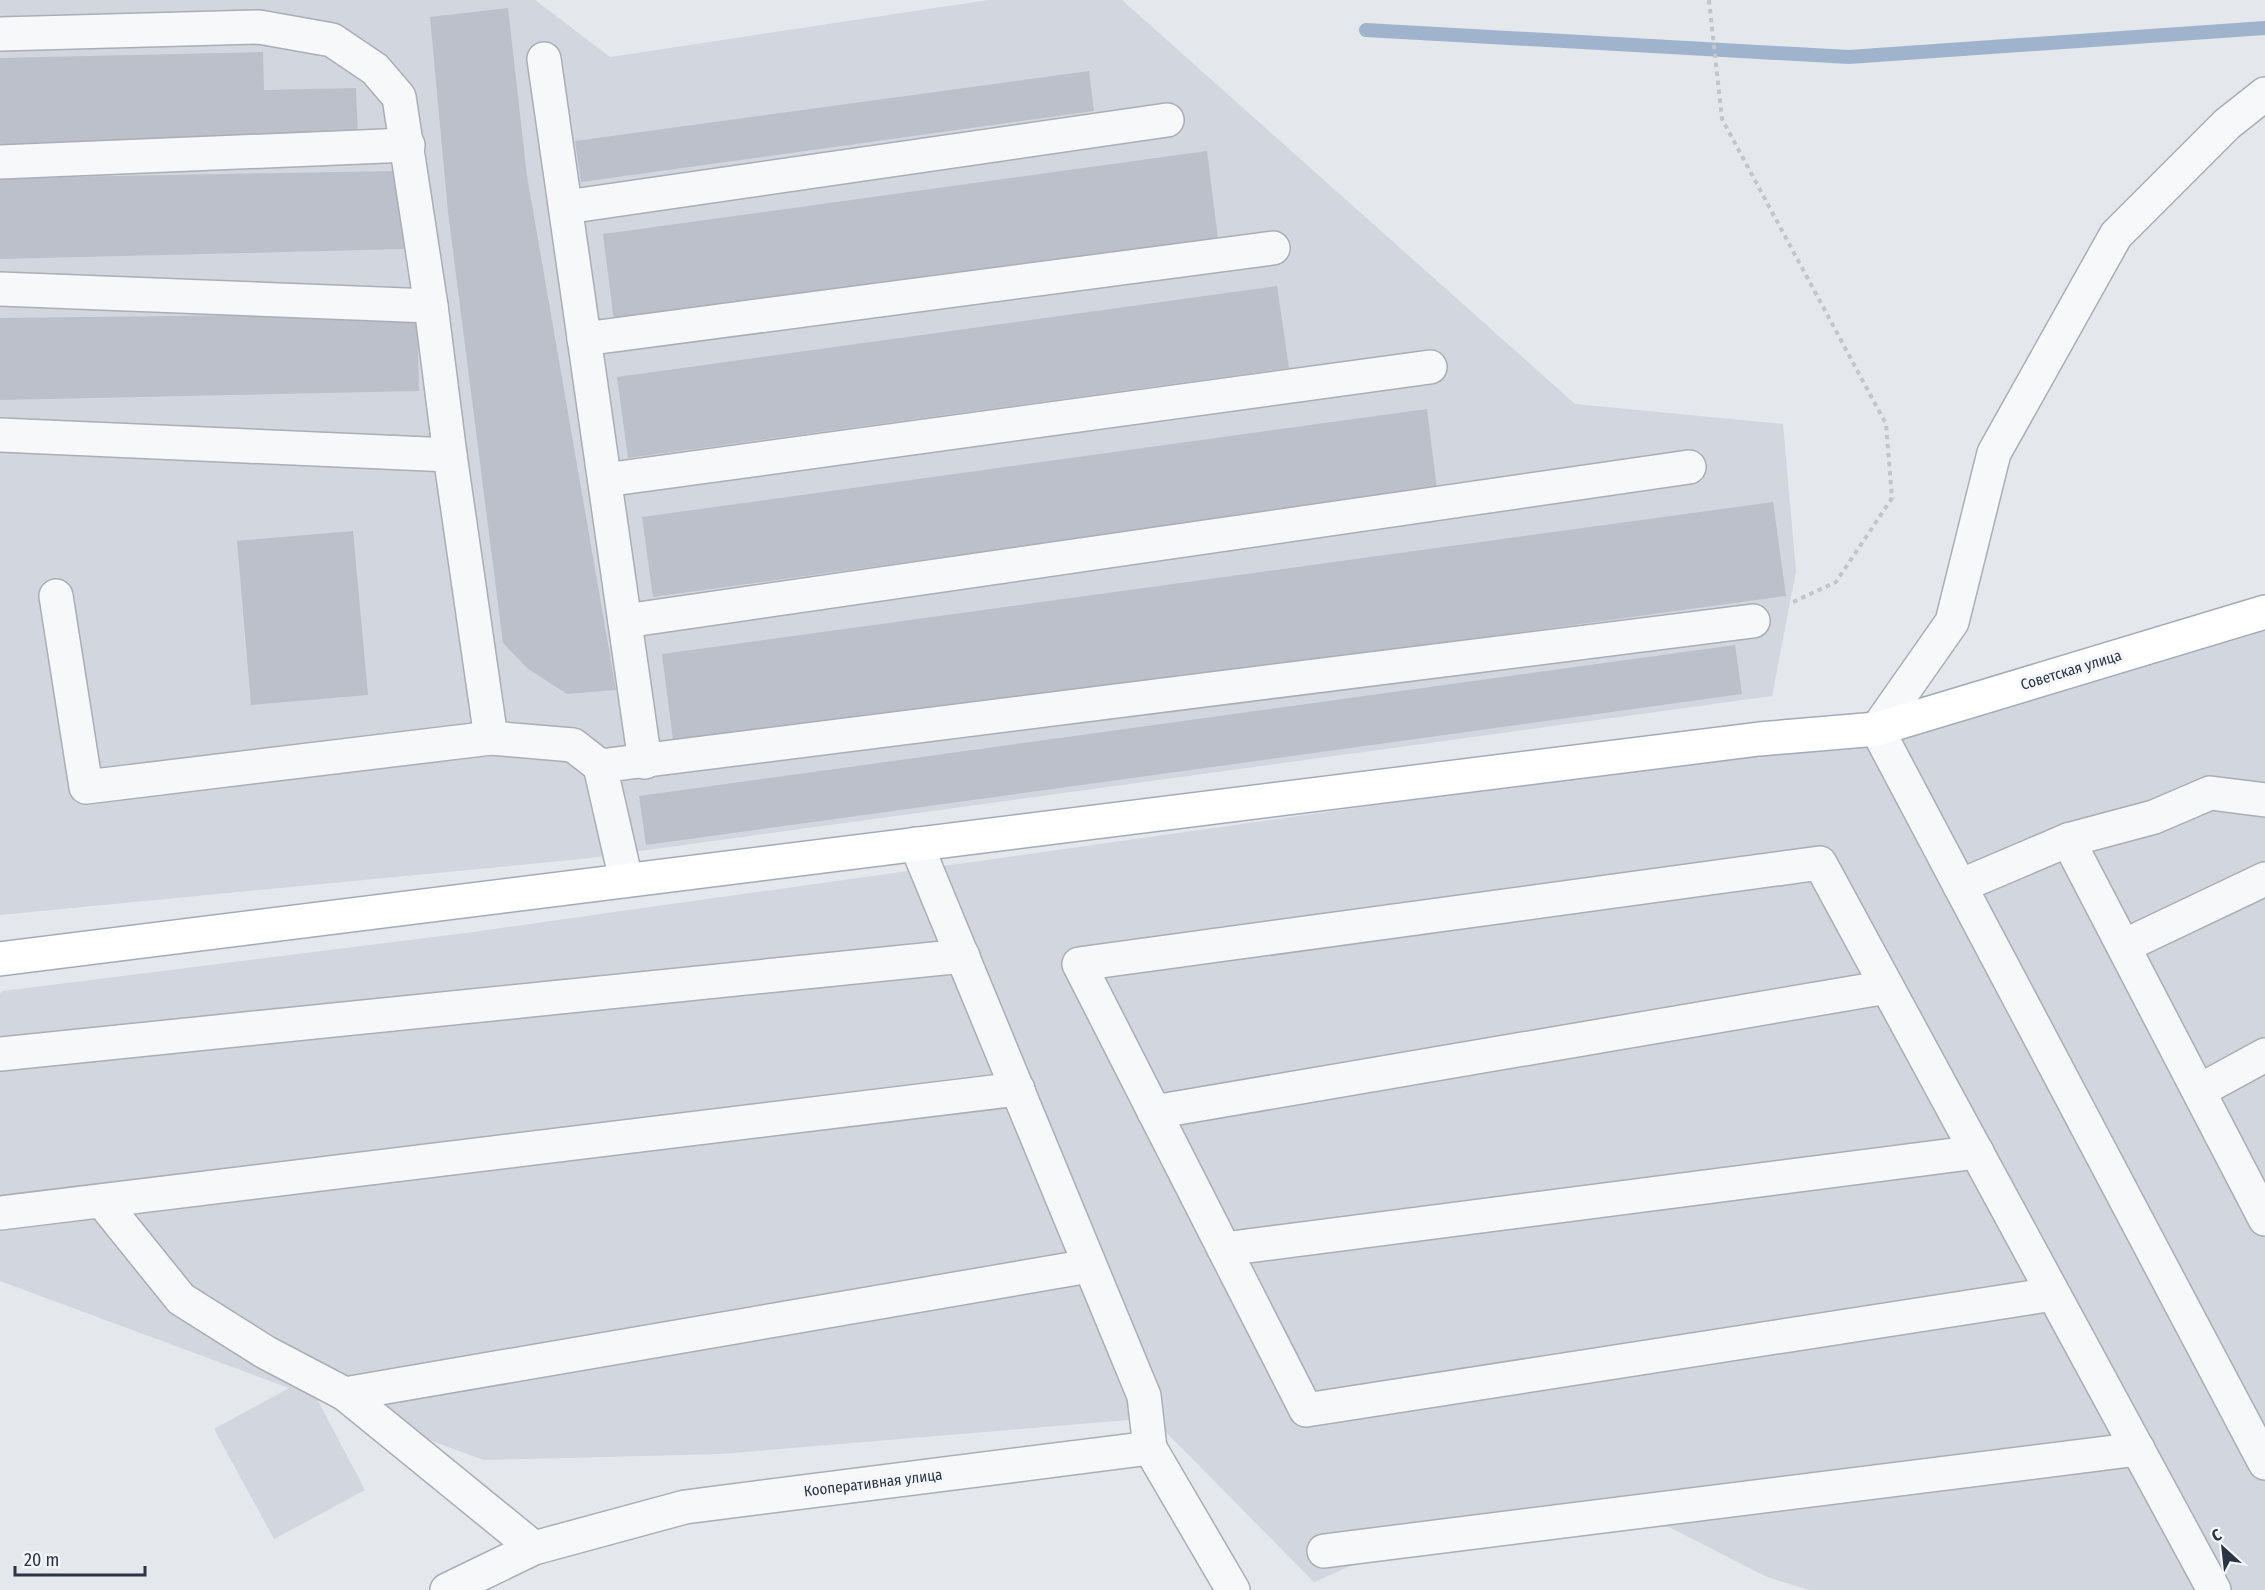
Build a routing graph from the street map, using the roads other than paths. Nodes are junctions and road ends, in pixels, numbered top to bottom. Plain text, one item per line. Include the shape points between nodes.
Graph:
1 (0, 34) edge
2 (544, 59) dead end
3 (2265, 93) edge
4 (1167, 120) dead end
5 (408, 145) junction
6 (0, 162) edge
7 (566, 207) junction
8 (1273, 248) dead end
9 (0, 289) edge
10 (431, 306) junction
11 (584, 339) junction
12 (1430, 368) dead end
13 (0, 435) edge
14 (450, 454) junction
15 (1689, 467) dead end
16 (605, 480) junction
17 (56, 596) dead end
18 (2265, 612) edge
19 (625, 621) junction
20 (1753, 621) road end
21 (1876, 729) junction
22 (491, 738) junction
23 (645, 762) junction
24 (600, 766) junction
25 (2265, 800) edge
26 (2068, 840) junction
27 (916, 844) junction
28 (2265, 879) edge
29 (626, 880) junction
30 (1960, 886) junction
31 (2124, 946) junction
32 (963, 956) junction
33 (0, 959) edge
34 (1887, 987) junction
35 (0, 1054) edge
36 (2265, 1055) edge
37 (1018, 1089) junction
38 (2199, 1091) junction
39 (1154, 1112) junction
40 (1977, 1152) junction
41 (102, 1201) junction
42 (0, 1213) edge
43 (2265, 1219) edge
44 (1224, 1249) junction
45 (1089, 1266) junction
46 (2053, 1294) junction
47 (345, 1394) junction
48 (1150, 1448) junction
49 (2138, 1449) junction
50 (2265, 1463) edge
51 (534, 1548) junction
52 (1324, 1551) dead end
53 (447, 1590) edge
54 (1233, 1590) edge
55 (2214, 1590) edge

1 - 5 street via 259,27 332,40 375,69 399,97
2 - 7 street
3 - 21 street via 2227,124 2116,235 1994,453 1952,622
4 - 7 street
5 - 6 street
5 - 10 street
7 - 11 street
8 - 11 street
9 - 10 street
10 - 14 street
11 - 16 street
12 - 16 street
13 - 14 street
14 - 22 street
15 - 19 street
16 - 19 street
17 - 22 street via 86,787
18 - 21 main road, Советская улица
19 - 23 street
20 - 23 street
21 - 27 main road, Советская улица via 1759,739
21 - 30 street
22 - 24 street via 573,745
23 - 24 street
24 - 29 street
25 - 26 street via 2210,793 2154,817
26 - 30 street
26 - 31 street
27 - 29 main road, Советская улица
27 - 32 street
28 - 31 street
29 - 33 main road, Советская улица
30 - 50 street
31 - 38 street
32 - 35 street
32 - 37 street
34 - 39 street
34 - 39 street via 1820,863 1078,964
34 - 40 street
36 - 38 street
37 - 41 street
37 - 45 street
38 - 43 street
39 - 44 street
40 - 44 street
40 - 46 street
41 - 42 street
41 - 47 street via 182,1299 265,1352
44 - 46 street via 1306,1410
45 - 47 street
45 - 48 street via 1144,1396
46 - 49 street
47 - 51 street
48 - 51 street, Кооперативная улица via 685,1507
48 - 54 street
49 - 52 street
49 - 55 street
51 - 53 street, Кооперативная улица

